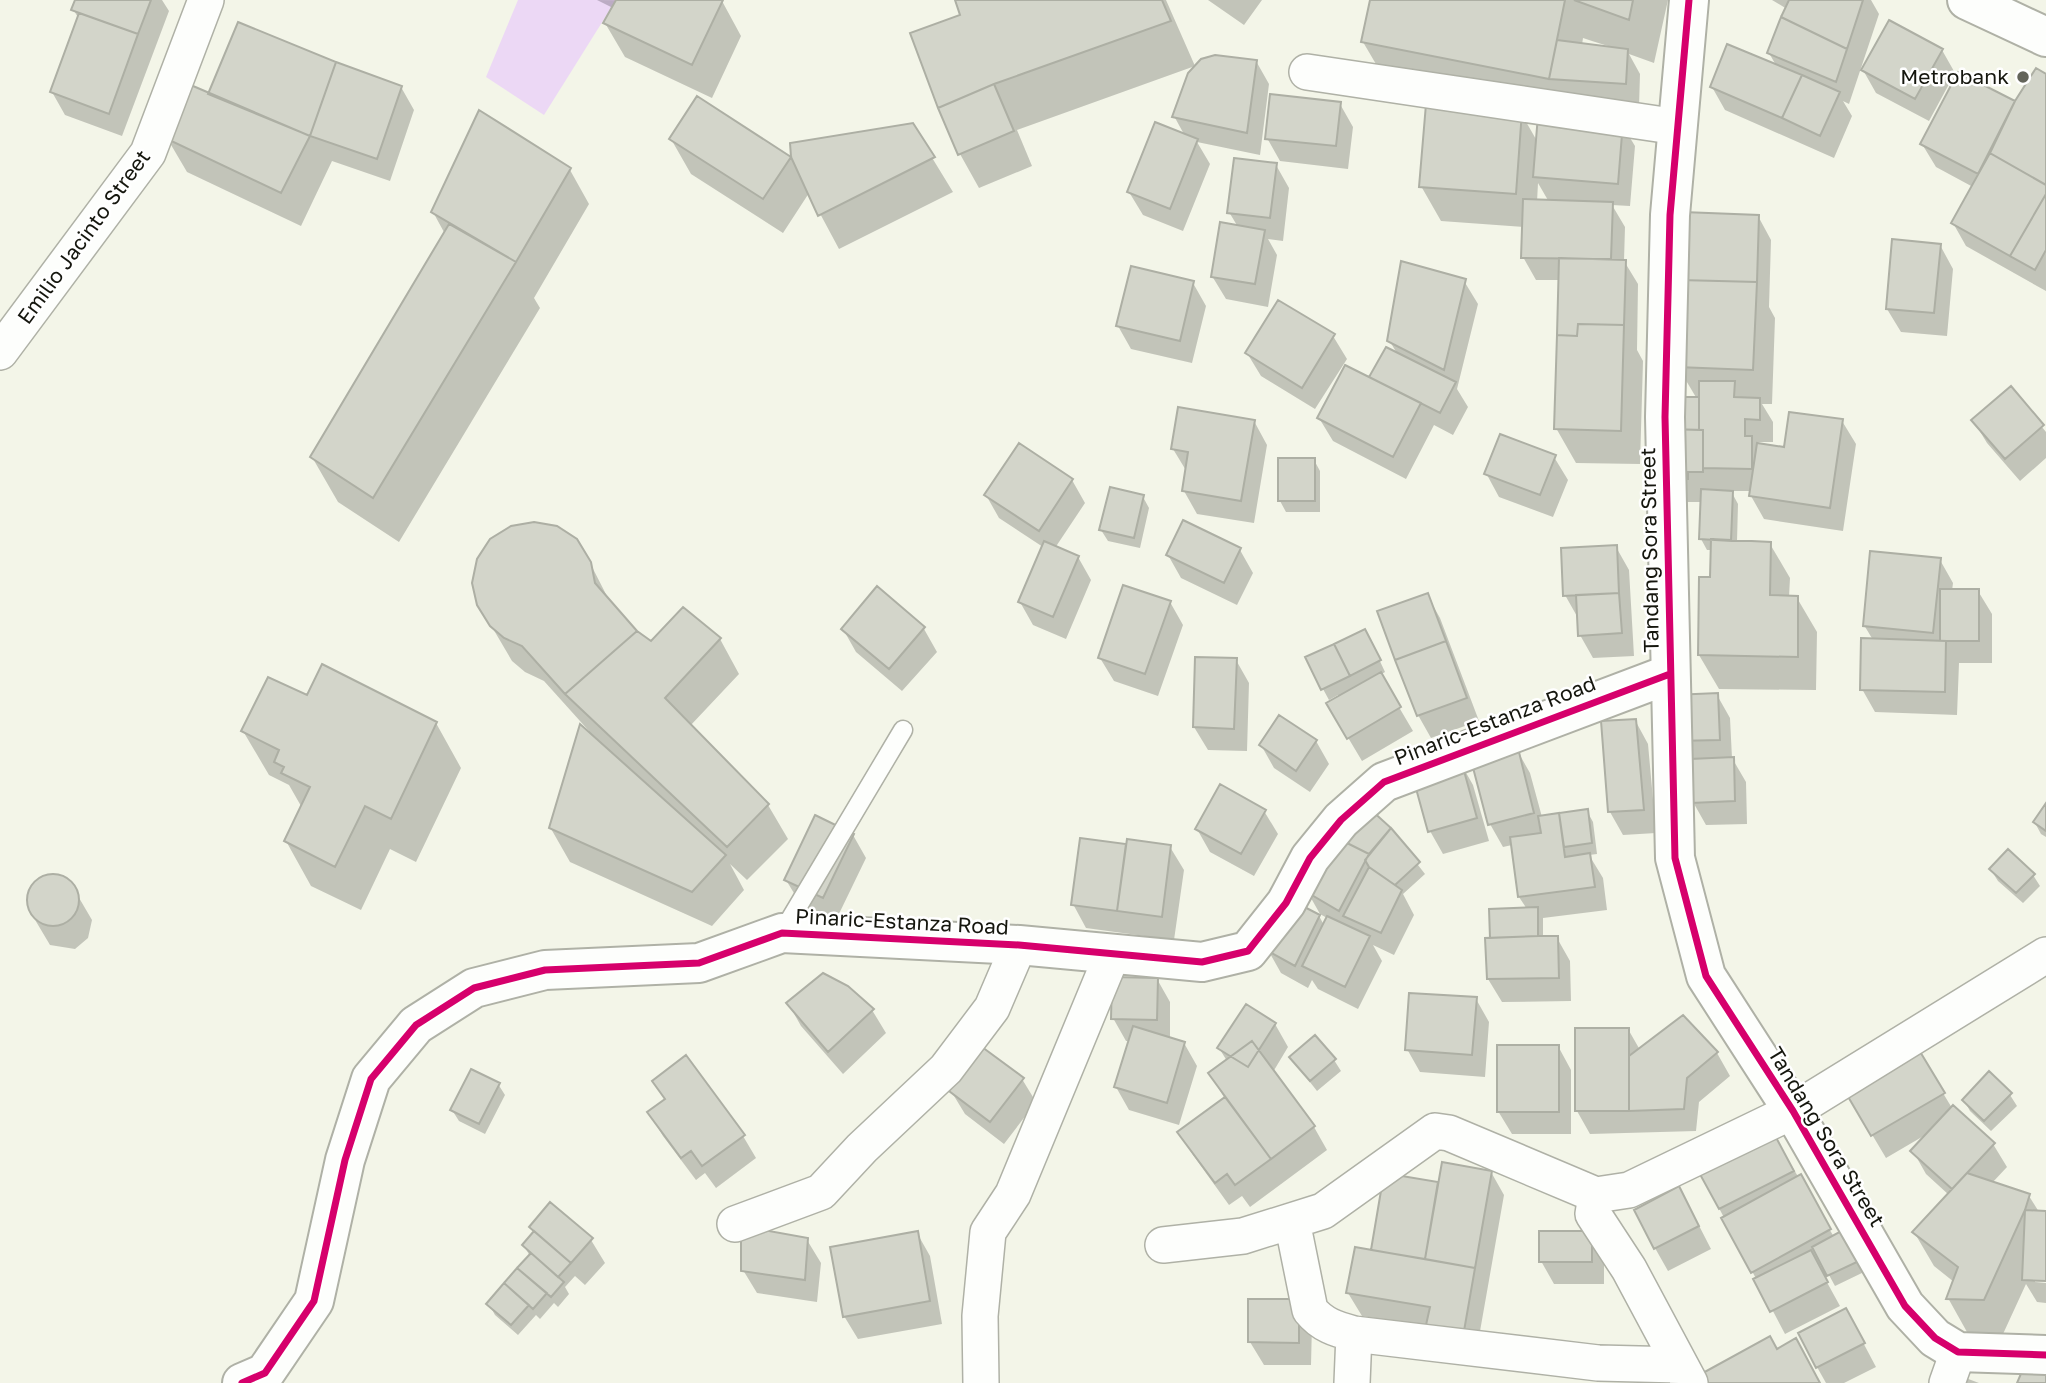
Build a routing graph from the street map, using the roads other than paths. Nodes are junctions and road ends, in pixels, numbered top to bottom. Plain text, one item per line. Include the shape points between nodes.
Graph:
1 (206, 0) edge
2 (1689, 0) edge
3 (1967, 0) edge
4 (2046, 37) edge
5 (1307, 72) dead end
6 (1678, 127) junction
7 (0, 352) edge
8 (1670, 674) junction
9 (903, 730) dead end
10 (782, 933) junction
11 (1019, 945) junction
12 (1112, 955) junction
13 (2046, 955) edge
14 (1793, 1111) junction
15 (1596, 1195) junction
16 (1292, 1221) junction
17 (735, 1224) dead end
18 (1163, 1245) dead end
19 (1354, 1334) junction
20 (2046, 1355) edge
21 (1953, 1368) edge
22 (1685, 1374) edge
23 (242, 1383) edge
24 (981, 1383) edge
25 (1352, 1383) edge

1 - 7 street, Emilio Jacinto Street via 148,153
2 - 6 street, Tandang Sora Street
3 - 4 street
5 - 6 street
6 - 8 street, Tandang Sora Street via 1670,215 1665,417
8 - 12 street, Pinaric-Estanza Road via 1384,782 1341,820 1310,858 1286,903 1248,951 1202,962
8 - 14 street, Tandang Sora Street via 1675,858 1706,976
9 - 10 lane
10 - 11 street, Pinaric-Estanza Road
10 - 23 street, Pinaric-Estanza Road via 699,963 545,970 474,988 416,1025 371,1080 345,1160 314,1301 265,1373
11 - 12 street, Pinaric-Estanza Road
11 - 17 street via 992,1008 946,1069 821,1192
12 - 24 street via 1013,1194 988,1232 980,1316
13 - 14 street
14 - 15 street via 1629,1190
14 - 21 street, Tandang Sora Street via 1905,1306 1935,1338
15 - 16 street via 1450,1133 1435,1131 1324,1210
15 - 22 street via 1593,1214 1629,1269
16 - 18 street via 1243,1236
16 - 19 street via 1310,1310 1318,1321
19 - 22 street
19 - 25 street
20 - 21 street

